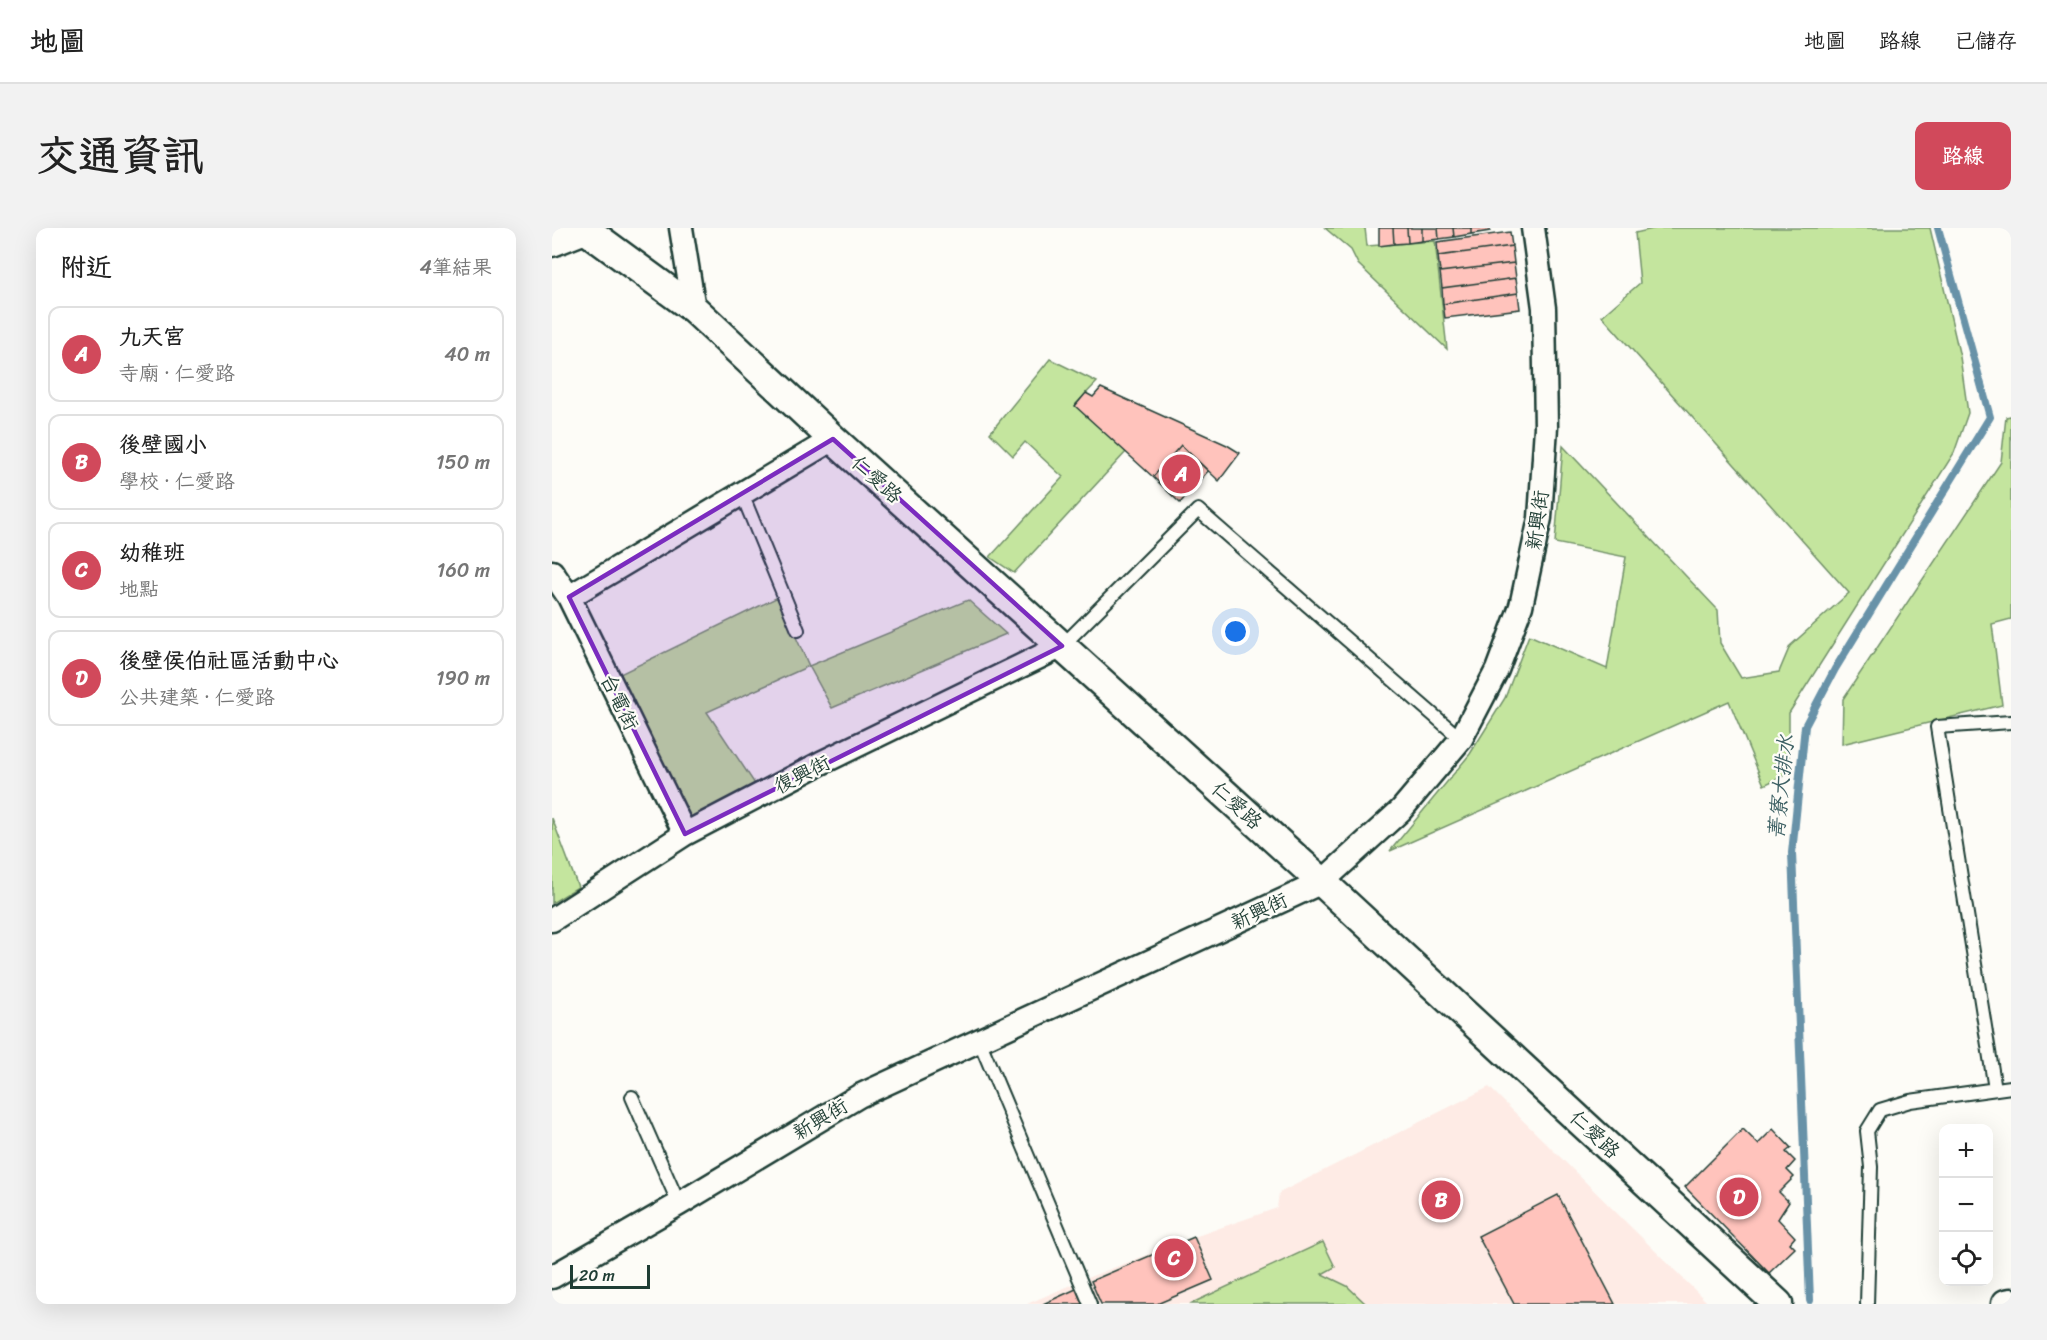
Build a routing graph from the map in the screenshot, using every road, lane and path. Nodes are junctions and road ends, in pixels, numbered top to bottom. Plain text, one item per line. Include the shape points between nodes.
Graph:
1 (586, 228) edge
2 (681, 228) edge
3 (1533, 228) edge
4 (552, 242) edge
5 (694, 309) junction
6 (833, 439) junction
7 (742, 494) junction
8 (552, 572) edge
9 (569, 597) junction
10 (798, 630) dead end
11 (1062, 646) junction
12 (2011, 722) edge
13 (1461, 739) junction
14 (685, 834) junction
15 (1322, 882) junction
16 (552, 920) edge
17 (979, 1040) junction
18 (2011, 1087) edge
19 (1995, 1089) junction
20 (632, 1097) dead end
21 (679, 1204) junction
22 (552, 1277) edge
23 (1090, 1304) edge
24 (1778, 1304) edge
25 (1867, 1304) edge
26 (2006, 1304) edge
27 (2011, 1304) edge

1 - 4 street
1 - 5 street, 仁愛路
2 - 5 street
3 - 13 street, 新興街 via 1544,320 1546,427 1540,518 1521,606 1497,670
5 - 6 street, 仁愛路
6 - 7 street
6 - 11 street, 仁愛路
7 - 9 street
7 - 10 lane
8 - 9 street, 台電街
9 - 14 street, 台電街
11 - 13 lane via 1198,510
11 - 14 street, 復興街
11 - 15 street, 仁愛路
12 - 19 lane via 1937,727
13 - 15 street, 新興街 via 1401,810
14 - 16 street, 復興街
15 - 17 street, 新興街
15 - 24 street, 仁愛路
17 - 21 street, 新興街 via 859,1096
17 - 23 lane
18 - 19 lane
19 - 25 lane via 1910,1101 1880,1110 1867,1131
20 - 21 lane
21 - 22 street, 新興街
26 - 27 street

